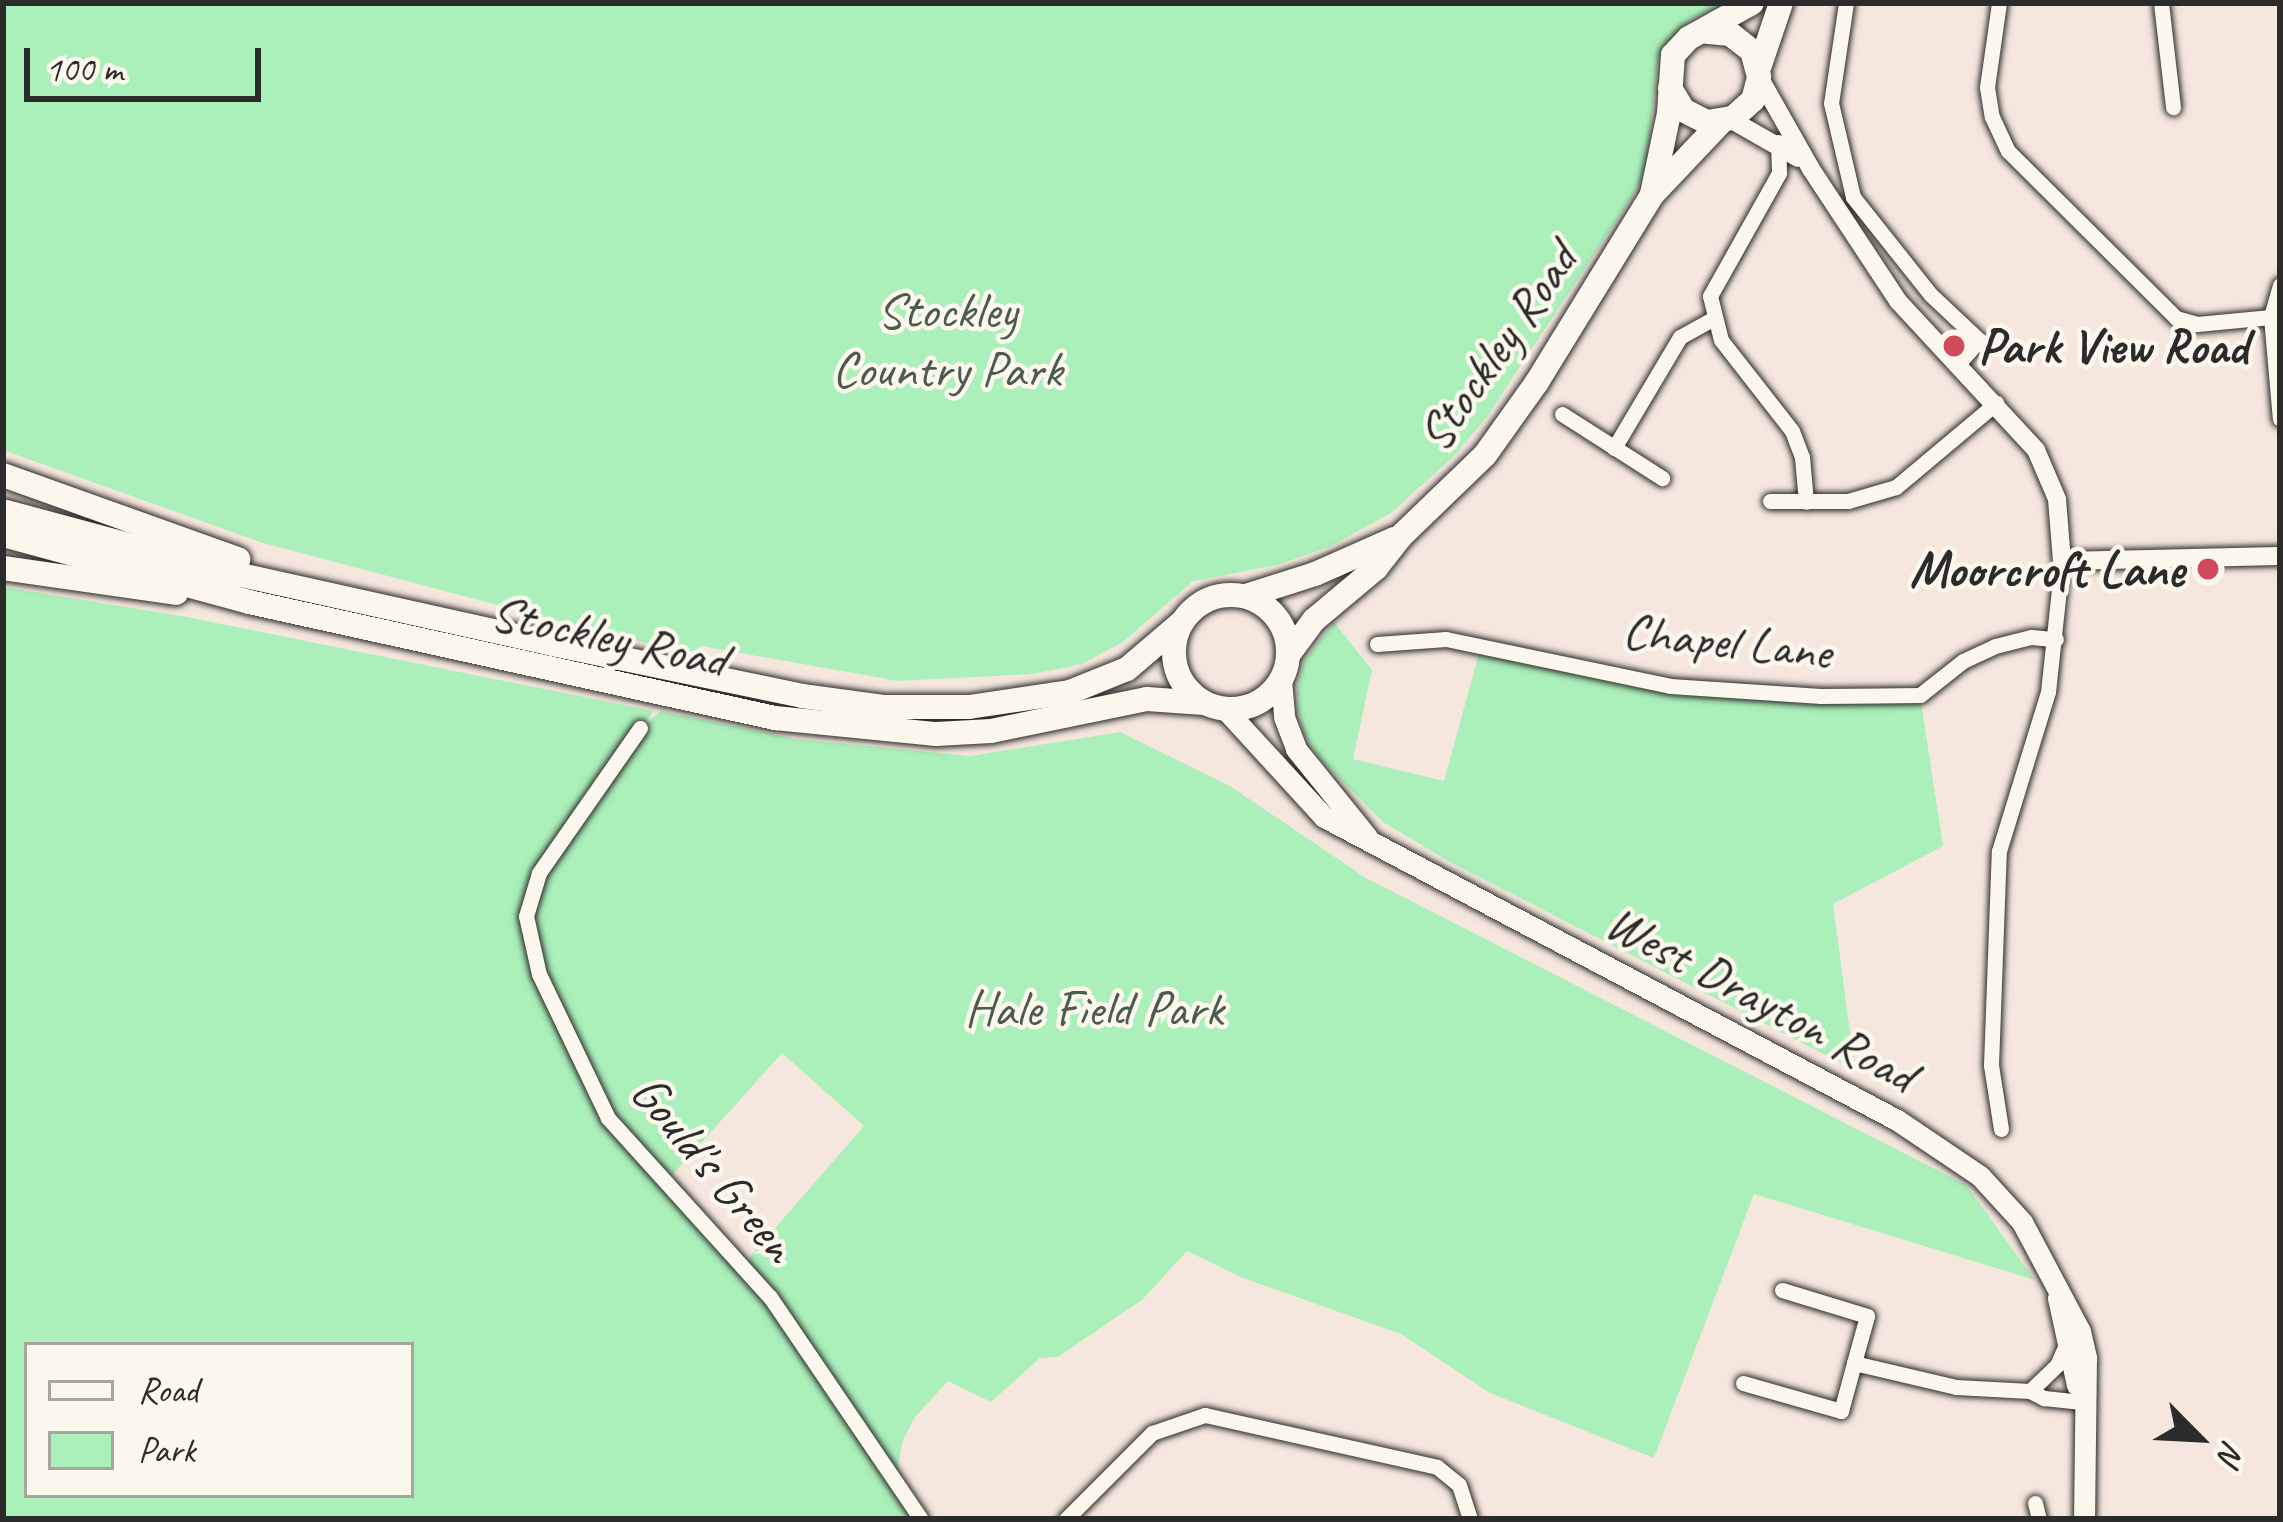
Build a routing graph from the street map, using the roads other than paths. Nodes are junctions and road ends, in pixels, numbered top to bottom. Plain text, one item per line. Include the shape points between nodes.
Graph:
1 (1752, 3) edge
2 (1781, 3) edge
3 (1846, 3) edge
4 (1999, 3) edge
5 (2161, 3) edge
6 (1703, 32) junction
7 (1759, 72) junction
8 (1669, 86) junction
9 (2173, 107) dead end
10 (1726, 120) junction
11 (1778, 142) junction
12 (1811, 169) junction
13 (1652, 195) junction
14 (2280, 285) edge
15 (2271, 317) junction
16 (1712, 319) junction
17 (1959, 363) junction
18 (1996, 403) junction
19 (1562, 414) dead end
20 (2280, 418) edge
21 (1614, 448) junction
22 (3, 475) edge
23 (1662, 478) dead end
24 (1770, 501) dead end
25 (1807, 502) junction
26 (3, 511) edge
27 (3, 535) edge
28 (1400, 537) junction
29 (2280, 556) edge
30 (2062, 561) junction
31 (3, 568) edge
32 (336, 595) junction
33 (1246, 596) junction
34 (249, 602) junction
35 (1181, 623) junction
36 (2056, 639) junction
37 (1377, 644) dead end
38 (1285, 668) junction
39 (1215, 706) junction
40 (640, 728) dead end
41 (1371, 842) junction
42 (2001, 1129) dead end
43 (1782, 1290) dead end
44 (2057, 1292) junction
45 (2067, 1343) junction
46 (1854, 1363) junction
47 (1743, 1383) dead end
48 (2030, 1391) junction
49 (2082, 1402) junction
50 (920, 1519) edge
51 (1066, 1519) edge
52 (1470, 1519) edge
53 (2084, 1519) edge

1 - 6 main road
2 - 7 main road
3 - 17 street via 1832,103 1853,197 1931,295 1979,340
4 - 15 street via 1988,87 2008,151 2176,318 2197,324
5 - 9 street
6 - 7 main road via 1740,39
6 - 8 main road via 1677,49
7 - 10 main road via 1750,103
7 - 12 street
8 - 10 main road via 1691,116
8 - 13 main road, Stockley Road
10 - 11 street
10 - 13 main road, Stockley Road
11 - 12 street
11 - 16 street via 1779,173 1710,296
12 - 17 street via 1898,301
13 - 28 main road, Stockley Road via 1517,412 1462,480
14 - 15 street
15 - 20 street
16 - 21 street via 1681,337
16 - 25 street via 1792,431
17 - 18 street
18 - 25 street via 1896,487
18 - 30 street via 2036,450 2056,499
19 - 21 street
21 - 23 street
22 - 32 main road
24 - 25 street
26 - 32 main road, Stockley Road
27 - 34 main road, Stockley Road
28 - 33 main road, Stockley Road
28 - 38 main road, Stockley Road via 1314,620
29 - 30 street
30 - 36 street
31 - 34 main road
32 - 35 main road, Stockley Road via 767,689 906,708 1010,703 1087,687 1143,658
33 - 35 main road via 1210,598
33 - 38 main road via 1278,619
34 - 39 main road, Stockley Road via 775,718 882,732 991,731 1148,699
35 - 39 main road via 1176,669 1185,687
36 - 37 street, Chapel Lane via 1995,646 1920,695 1880,696 1670,686 1446,639
36 - 42 street via 2048,692 1999,851 1990,1065
38 - 39 main road via 1254,705
38 - 41 main road, West Drayton Road via 1284,717 1296,749
39 - 41 main road, West Drayton Road via 1324,818
40 - 50 street, Gould's Green via 538,873 526,916 539,974 608,1118 770,1298
41 - 44 main road, West Drayton Road via 1947,1148 2022,1222
43 - 46 street via 1867,1316
44 - 45 main road, West Drayton Road
44 - 49 main road, West Drayton Road via 2073,1312 2086,1358
45 - 48 street
45 - 49 main road, West Drayton Road
46 - 47 street via 1841,1411
46 - 48 street via 1956,1387
48 - 49 street
49 - 53 main road, West Drayton Road
51 - 52 street via 1152,1433 1205,1415 1437,1467 1459,1485

